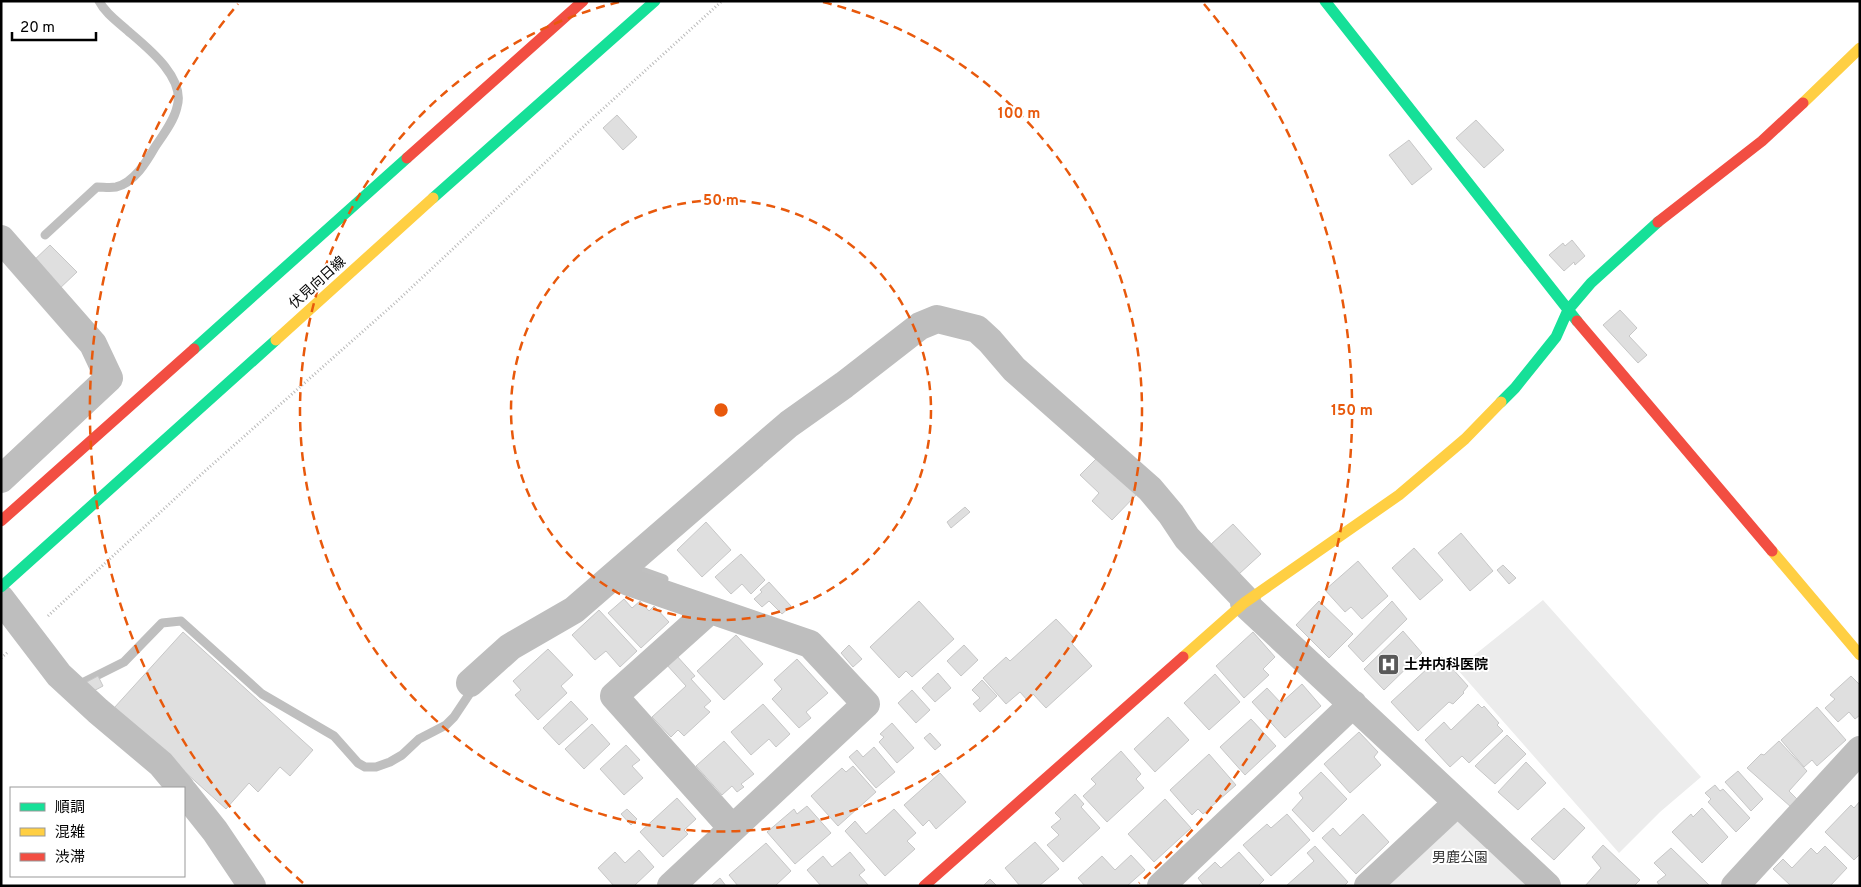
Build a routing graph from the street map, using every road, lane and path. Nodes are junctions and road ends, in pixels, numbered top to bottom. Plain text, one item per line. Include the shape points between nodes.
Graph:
1 (583, 1) edge
2 (655, 1) edge
3 (722, 1) edge
4 (1325, 1) edge
5 (1860, 48) edge
6 (1, 239) edge
7 (1568, 310) junction
8 (1, 479) edge
9 (1, 521) edge
10 (629, 582) dead end
11 (1, 586) edge
12 (1, 599) edge
13 (1246, 602) junction
14 (710, 610) junction
15 (28, 634) junction
16 (1860, 655) edge
17 (1, 658) edge
18 (470, 683) dead end
19 (1352, 704) junction
20 (1860, 750) edge
21 (180, 787) edge
22 (185, 793) edge
23 (1457, 803) junction
24 (732, 828) junction
25 (252, 886) edge
26 (671, 886) edge
27 (924, 886) edge
28 (1161, 886) edge
29 (1368, 886) edge
30 (1547, 886) edge
31 (1735, 886) edge

1 - 9 street
2 - 11 street, 伏見向日線
3 - 15 path
4 - 7 street
5 - 7 street via 1762,141 1650,229 1591,283
6 - 8 street via 93,344 109,378
7 - 13 street via 1556,337 1521,381 1465,439 1399,495
7 - 16 street
10 - 14 street
12 - 15 street
13 - 18 street via 1186,538 1150,489 1014,369 977,329 937,319 920,326 789,424 574,610 510,646
13 - 19 street
13 - 27 street
14 - 24 street via 614,696
14 - 24 street via 810,644 866,704
15 - 17 path
15 - 21 street via 59,675 161,764
19 - 23 street
19 - 28 street
20 - 31 street
22 - 25 street via 215,830
23 - 29 street
23 - 30 street
24 - 26 street

